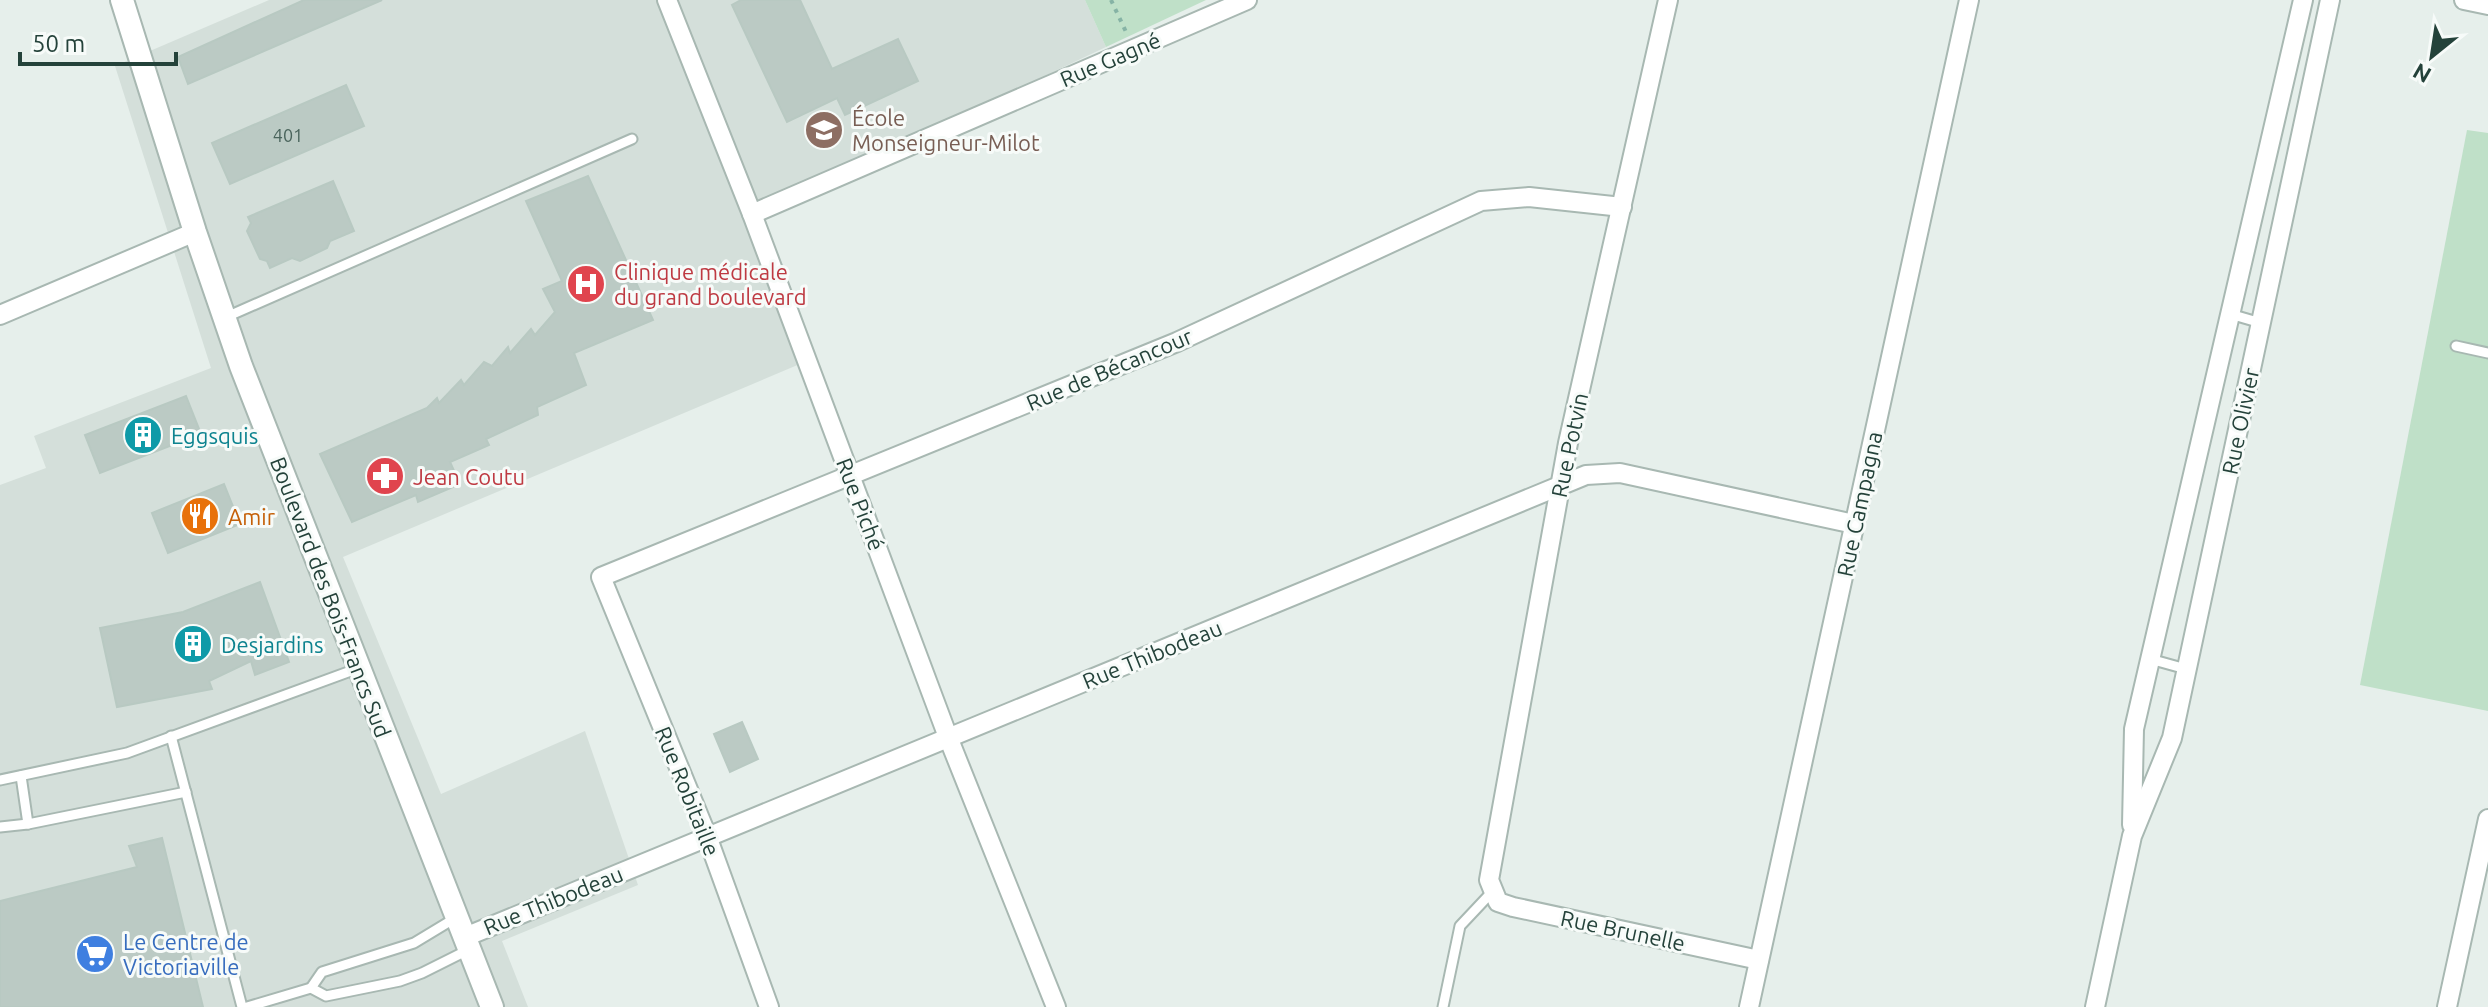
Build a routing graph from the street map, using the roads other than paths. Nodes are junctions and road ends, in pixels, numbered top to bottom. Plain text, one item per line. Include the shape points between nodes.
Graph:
1 (122, 0) edge
2 (667, 0) edge
3 (1247, 0) edge
4 (1668, 0) edge
5 (1969, 0) edge
6 (2303, 0) edge
7 (2330, 0) edge
8 (2464, 0) edge
9 (2488, 5) edge
10 (632, 139) dead end
11 (1622, 207) junction
12 (752, 214) junction
13 (195, 232) junction
14 (2230, 314) junction
15 (0, 315) edge
16 (224, 318) junction
17 (2261, 323) junction
18 (2456, 346) dead end
19 (2488, 353) edge
20 (850, 476) junction
21 (1560, 487) junction
22 (1854, 524) junction
23 (601, 577) joint
24 (2150, 659) junction
25 (359, 668) junction
26 (2186, 669) junction
27 (171, 736) junction
28 (948, 737) junction
29 (21, 776) junction
30 (0, 780) edge
31 (186, 792) junction
32 (2488, 819) edge
33 (28, 824) junction
34 (0, 827) edge
35 (707, 836) junction
36 (2132, 836) junction
37 (1492, 892) junction
38 (463, 935) junction
39 (1759, 960) junction
40 (311, 988) junction
41 (244, 1007) edge
42 (492, 1007) edge
43 (769, 1007) edge
44 (1056, 1007) edge
45 (1443, 1007) edge
46 (1749, 1007) edge
47 (2095, 1007) edge
48 (2447, 1007) edge

1 - 13 street, Boulevard des Bois-Francs Sud
2 - 12 street, Rue Piché
3 - 12 street, Rue Gagné
4 - 11 street, Rue Potvin
5 - 22 street, Rue Campagna
6 - 14 street, Rue Olivier
7 - 17 street, Rue Olivier
8 - 9 street
10 - 16 lane
11 - 20 street, Rue de Bécancour via 1529,197 1481,201 1177,342
11 - 21 street, Rue Potvin
12 - 20 street, Rue Piché
13 - 15 street
13 - 16 street, Boulevard des Bois-Francs Sud
14 - 17 lane
14 - 24 street, Rue Olivier
16 - 25 street, Boulevard des Bois-Francs Sud
17 - 26 street, Rue Olivier
18 - 19 lane
20 - 23 street, Rue de Bécancour
20 - 28 street, Rue Piché
21 - 22 street, Rue Thibodeau via 1586,475 1620,473
21 - 28 street, Rue Thibodeau
21 - 37 street, Rue Potvin via 1489,880
22 - 39 street, Rue Campagna
23 - 35 street, Rue Robitaille
24 - 26 lane
24 - 36 street, Rue Olivier via 2134,729
25 - 27 lane
25 - 38 street, Boulevard des Bois-Francs Sud
26 - 36 street, Rue Olivier via 2172,738
27 - 29 lane via 127,753
27 - 31 lane
28 - 35 street, Rue Thibodeau
28 - 44 street, Rue Piché
29 - 30 lane
29 - 33 lane
31 - 33 lane
31 - 41 lane
32 - 48 street
33 - 34 lane
35 - 38 street, Rue Thibodeau
35 - 43 street, Rue Robitaille
36 - 47 street, Rue Olivier
37 - 39 street, Rue Brunelle via 1498,902 1513,907
37 - 45 lane via 1460,926
38 - 40 lane via 414,943 322,972
38 - 40 lane via 422,973 400,981 326,996
38 - 42 street, Boulevard des Bois-Francs Sud
39 - 46 street, Rue Campagna
40 - 41 lane

